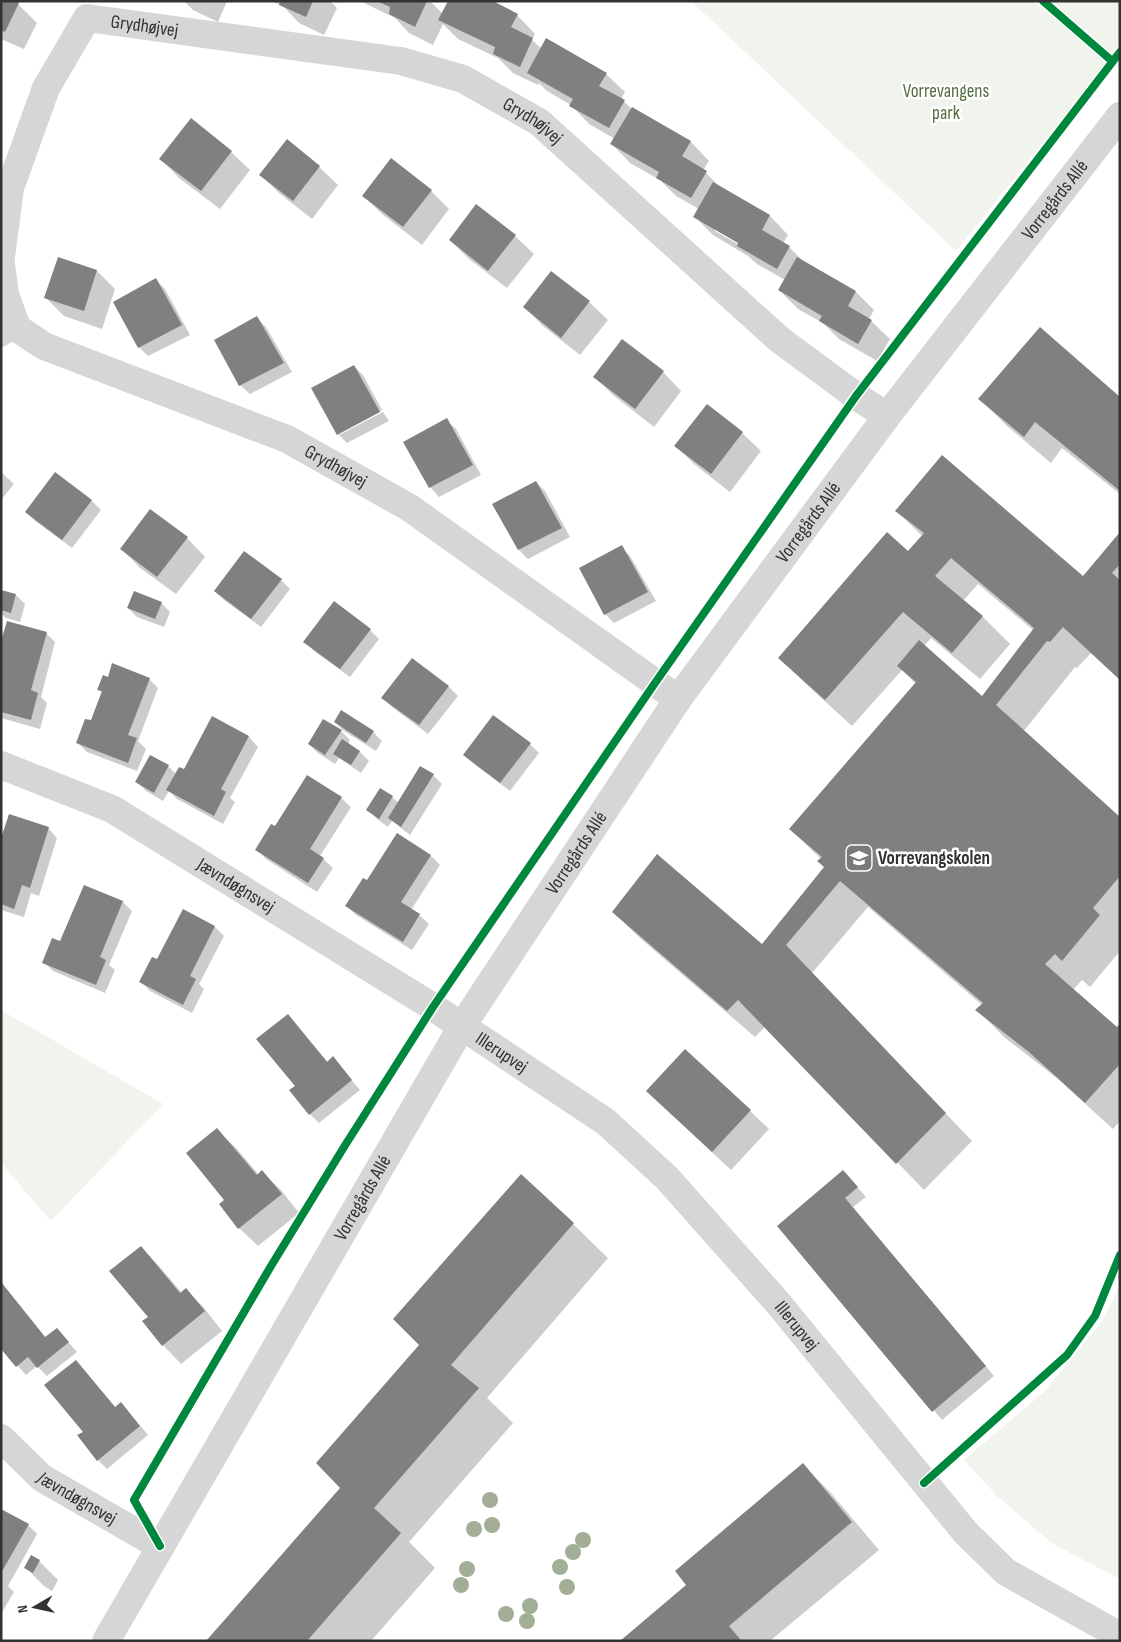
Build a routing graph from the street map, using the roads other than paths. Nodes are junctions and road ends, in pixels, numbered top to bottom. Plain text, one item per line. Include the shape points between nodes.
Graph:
1 (88, 9) edge
2 (1120, 116) edge
3 (1, 257) edge
4 (1, 264) edge
5 (9, 333) edge
6 (887, 416) junction
7 (678, 699) junction
8 (1, 765) edge
9 (462, 1026) junction
10 (1, 1438) edge
11 (160, 1546) junction
12 (1120, 1636) edge
13 (106, 1641) edge

1 - 3 street, Grydhøjvej via 46,88 13,179
1 - 6 street, Grydhøjvej via 401,61 463,79 539,122 780,340
2 - 6 street, Vorregårds Allé
4 - 5 street, Grydhøjvej
5 - 7 street, Grydhøjvej via 287,439 410,508
6 - 7 street, Vorregårds Allé
7 - 9 street, Vorregårds Allé
8 - 9 street, Jævndøgnsvej via 112,809
9 - 11 street, Vorregårds Allé
9 - 12 street, Illerupvej via 606,1122 667,1178 778,1303 966,1533 1006,1572
10 - 11 street, Jævndøgnsvej via 42,1478
11 - 13 street, Vorregårds Allé

